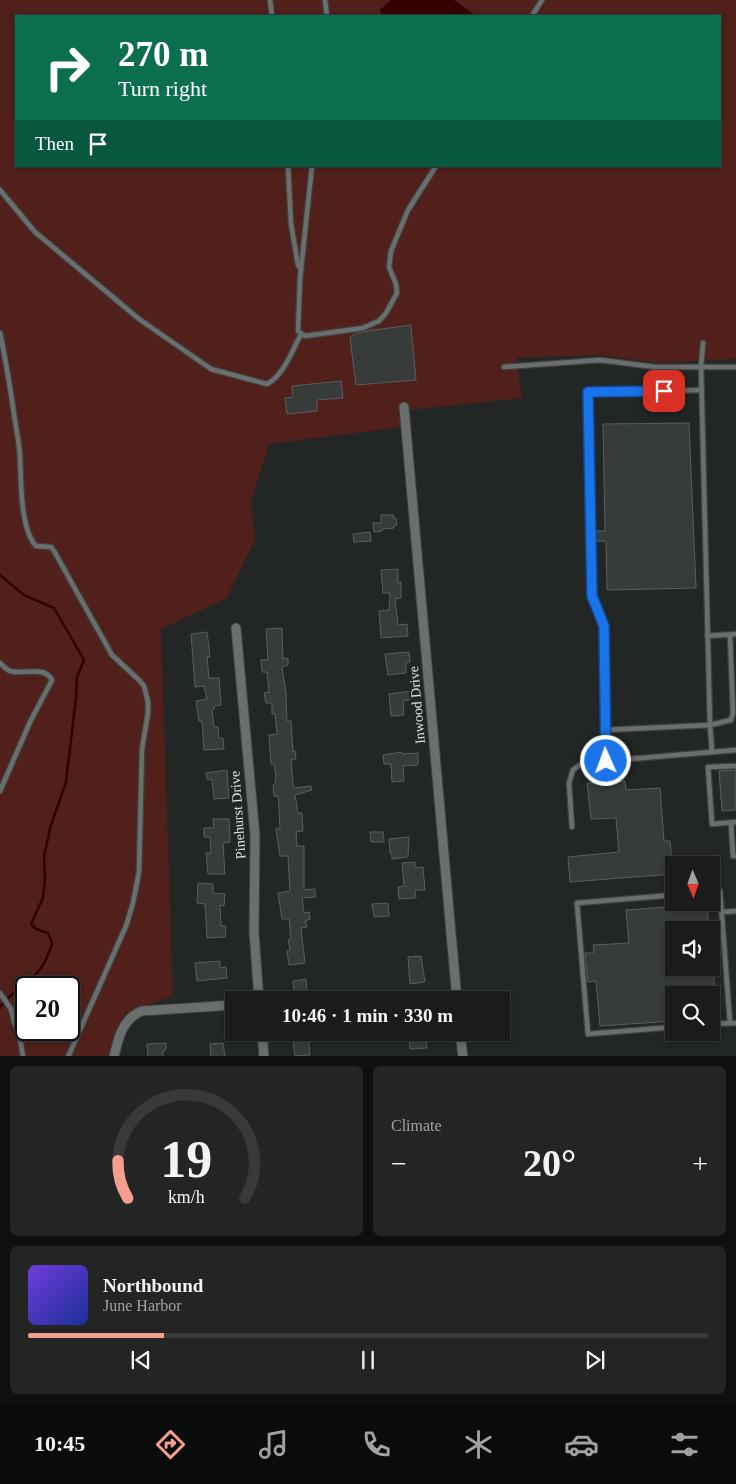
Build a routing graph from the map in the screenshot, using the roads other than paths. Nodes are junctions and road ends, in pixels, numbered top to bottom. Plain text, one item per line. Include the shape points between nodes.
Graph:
1 (270, 0) edge
2 (325, 0) edge
3 (542, 0) edge
4 (272, 15) edge
5 (327, 15) edge
6 (533, 15) edge
7 (288, 167) edge
8 (312, 167) edge
9 (435, 167) edge
10 (0, 190) edge
11 (301, 270) junction
12 (0, 333) edge
13 (301, 334) junction
14 (703, 343) dead end
15 (701, 366) junction
16 (504, 367) dead end
17 (736, 367) edge
18 (702, 390) junction
19 (404, 407) dead end
20 (236, 628) dead end
21 (733, 634) edge
22 (707, 636) junction
23 (0, 663) edge
24 (710, 725) junction
25 (605, 730) junction
26 (736, 750) edge
27 (712, 752) junction
28 (606, 761) junction
29 (736, 766) edge
30 (0, 791) edge
31 (733, 822) edge
32 (572, 826) dead end
33 (736, 856) edge
34 (720, 891) edge
35 (665, 896) edge
36 (736, 911) edge
37 (722, 912) junction
38 (258, 991) edge
39 (457, 991) edge
40 (1, 994) edge
41 (225, 1006) edge
42 (733, 1023) edge
43 (720, 1024) edge
44 (665, 1028) edge
45 (263, 1041) edge
46 (461, 1041) edge
47 (23, 1056) edge
48 (68, 1056) edge
49 (114, 1056) edge
50 (264, 1056) edge
51 (462, 1056) edge

1 - 4 lane
2 - 5 lane
3 - 6 lane
7 - 11 lane via 291,224
8 - 11 lane
9 - 13 lane via 408,210 391,251 389,268 397,292 386,313 363,328
10 - 13 lane via 35,232 63,257 139,318 211,369 267,384 282,370
11 - 13 lane via 298,306 298,331
12 - 48 lane via 20,456 21,491 31,540 36,546 51,547 54,551 112,654 144,686 148,702 142,749 139,872 134,903
14 - 15 lane
15 - 16 lane via 655,367 600,360
15 - 17 lane
15 - 18 lane
18 - 22 lane
18 - 25 lane via 588,392 592,596 604,626
19 - 39 street, Inwood Drive
20 - 38 street, Pinehurst Drive via 255,835 254,932
21 - 22 lane
21 - 24 lane via 733,713 730,720
22 - 24 lane
23 - 30 lane via 14,672 46,673 52,680
24 - 25 lane
24 - 27 lane
25 - 28 lane
26 - 27 lane
27 - 28 lane
28 - 32 lane via 582,762 573,770 569,783
29 - 31 lane via 708,768 712,824
31 - 33 lane via 733,856
34 - 37 lane
35 - 44 lane via 577,903 588,1034
36 - 37 lane
37 - 42 lane
40 - 47 lane via 9,1005 19,1032
41 - 49 street via 137,1012 123,1027
42 - 43 lane
45 - 50 street
46 - 51 street

